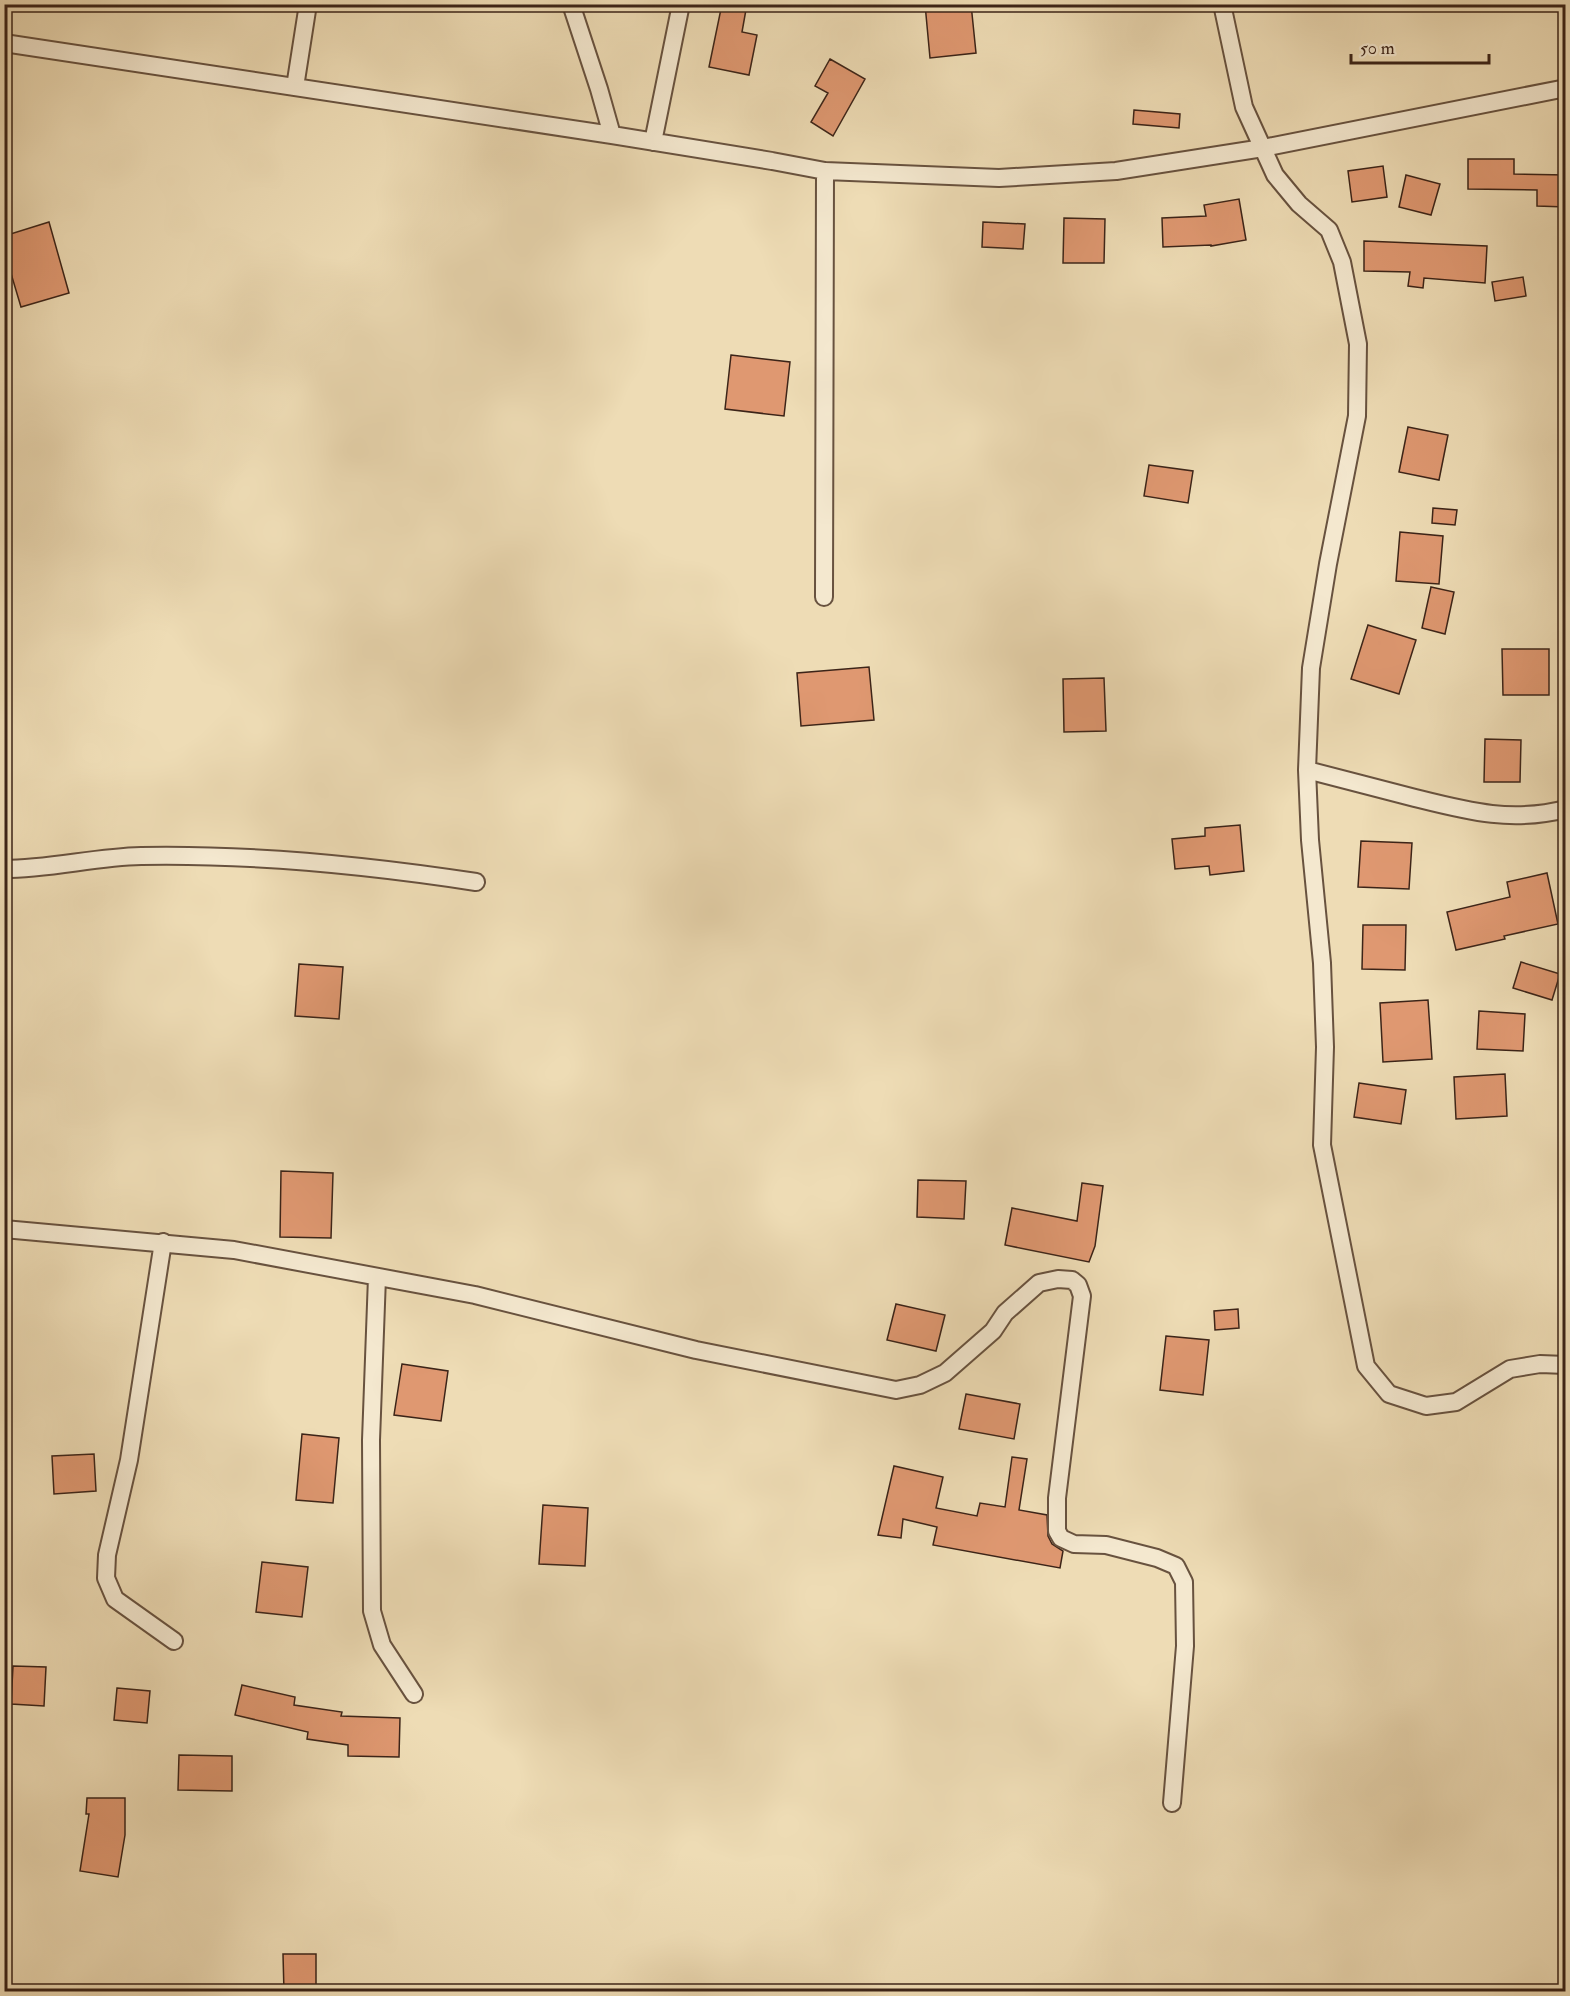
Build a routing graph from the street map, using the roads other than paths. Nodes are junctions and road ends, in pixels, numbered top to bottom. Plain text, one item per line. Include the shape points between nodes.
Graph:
1 (308, 4) edge
2 (571, 4) edge
3 (681, 4) edge
4 (1222, 4) edge
5 (4, 43) edge
6 (295, 87) junction
7 (1566, 88) edge
8 (612, 135) junction
9 (653, 142) junction
10 (1263, 148) junction
11 (825, 171) junction
12 (824, 597) dead end
13 (1307, 770) junction
14 (1566, 809) edge
15 (4, 869) edge
16 (476, 882) dead end
17 (4, 1229) edge
18 (163, 1242) junction
19 (377, 1277) junction
20 (1566, 1365) edge
21 (174, 1641) dead end
22 (414, 1694) dead end
23 (1172, 1803) dead end

1 - 6 street
2 - 8 street
3 - 9 street
4 - 10 street via 1244,107
5 - 6 street
6 - 8 street
7 - 10 street
8 - 9 street
9 - 11 street
10 - 11 street via 1116,171 999,178
10 - 13 street via 1275,175 1299,204 1329,230 1342,262 1358,344 1357,416 1311,668
11 - 12 street
13 - 14 street via 1478,813 1511,816
13 - 20 street via 1322,963 1322,1145 1366,1366 1389,1394 1426,1406 1456,1402 1510,1369
15 - 16 street via 137,856 207,856 335,863
17 - 18 street
18 - 19 street via 234,1250
18 - 21 street via 106,1578 115,1599
19 - 22 street via 371,1440 372,1611 382,1645
19 - 23 street via 475,1295 696,1350 896,1390 920,1385 945,1372 1039,1284 1071,1280 1082,1296 1057,1498 1058,1531 1061,1538 1074,1544 1106,1545 1157,1558 1176,1566 1184,1582 1185,1646

